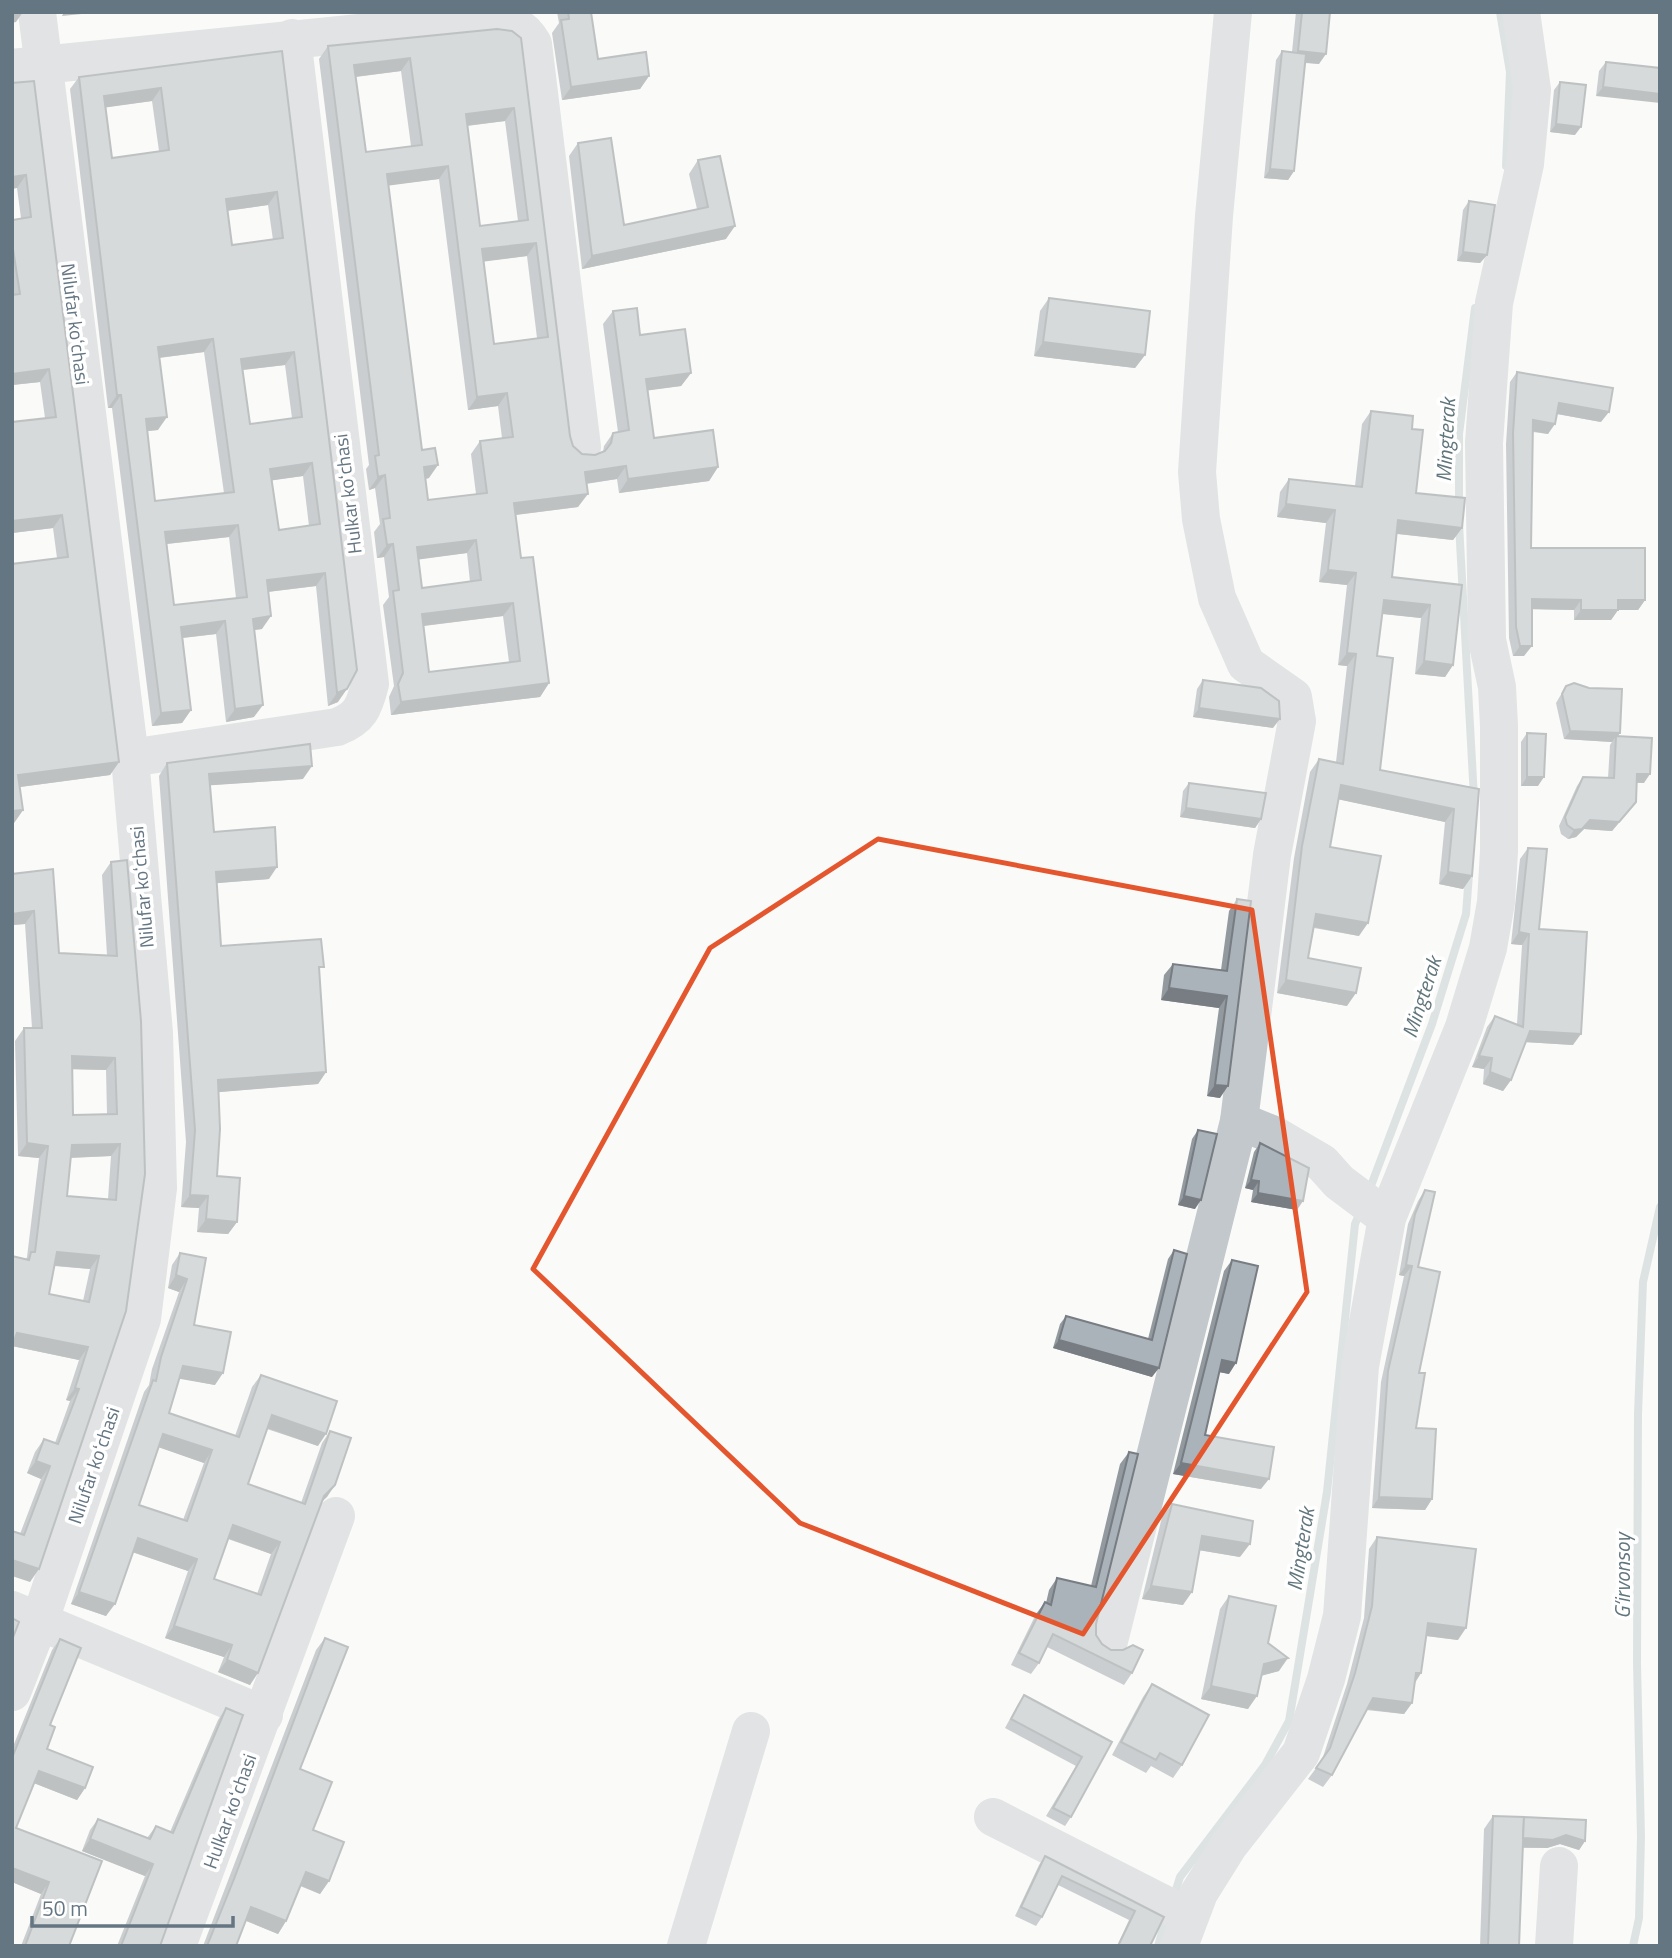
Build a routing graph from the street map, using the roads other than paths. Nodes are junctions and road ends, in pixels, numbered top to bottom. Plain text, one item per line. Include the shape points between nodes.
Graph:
1 (37, 12) edge
2 (1233, 12) edge
3 (1521, 12) edge
4 (292, 38) junction
5 (28, 66) edge
6 (582, 447) dead end
7 (130, 758) junction
8 (1239, 1121) junction
9 (1379, 1213) junction
10 (336, 1516) dead end
11 (26, 1615) edge
12 (1109, 1642) dead end
13 (12, 1692) edge
14 (264, 1715) junction
15 (751, 1731) dead end
16 (993, 1816) dead end
17 (1559, 1866) dead end
18 (1184, 1931) edge
19 (177, 1946) edge
20 (686, 1946) edge
21 (1553, 1946) edge

1 - 5 street, Nilufar koʻchasi
2 - 8 street via 1197,472 1201,519 1217,598 1246,664 1293,697 1297,721 1272,855
3 - 9 street via 1532,90 1525,164 1494,303 1484,443 1487,640 1499,726 1496,902 1488,948 1464,1027
4 - 5 street
4 - 6 street via 488,20 525,30 533,44
4 - 7 street, Hulkar koʻchasi via 370,684 356,720 337,727
5 - 7 street, Nilufar koʻchasi
7 - 11 street, Nilufar koʻchasi via 154,1033 158,1188 142,1320
8 - 9 street via 1322,1163
8 - 12 street
9 - 18 street via 1360,1366 1342,1616 1326,1679 1301,1753 1229,1845 1199,1893
10 - 14 street, Hulkar koʻchasi
11 - 13 street, Nilufar koʻchasi
11 - 14 street
14 - 19 street, Hulkar koʻchasi
15 - 20 street
16 - 18 street
17 - 21 street

